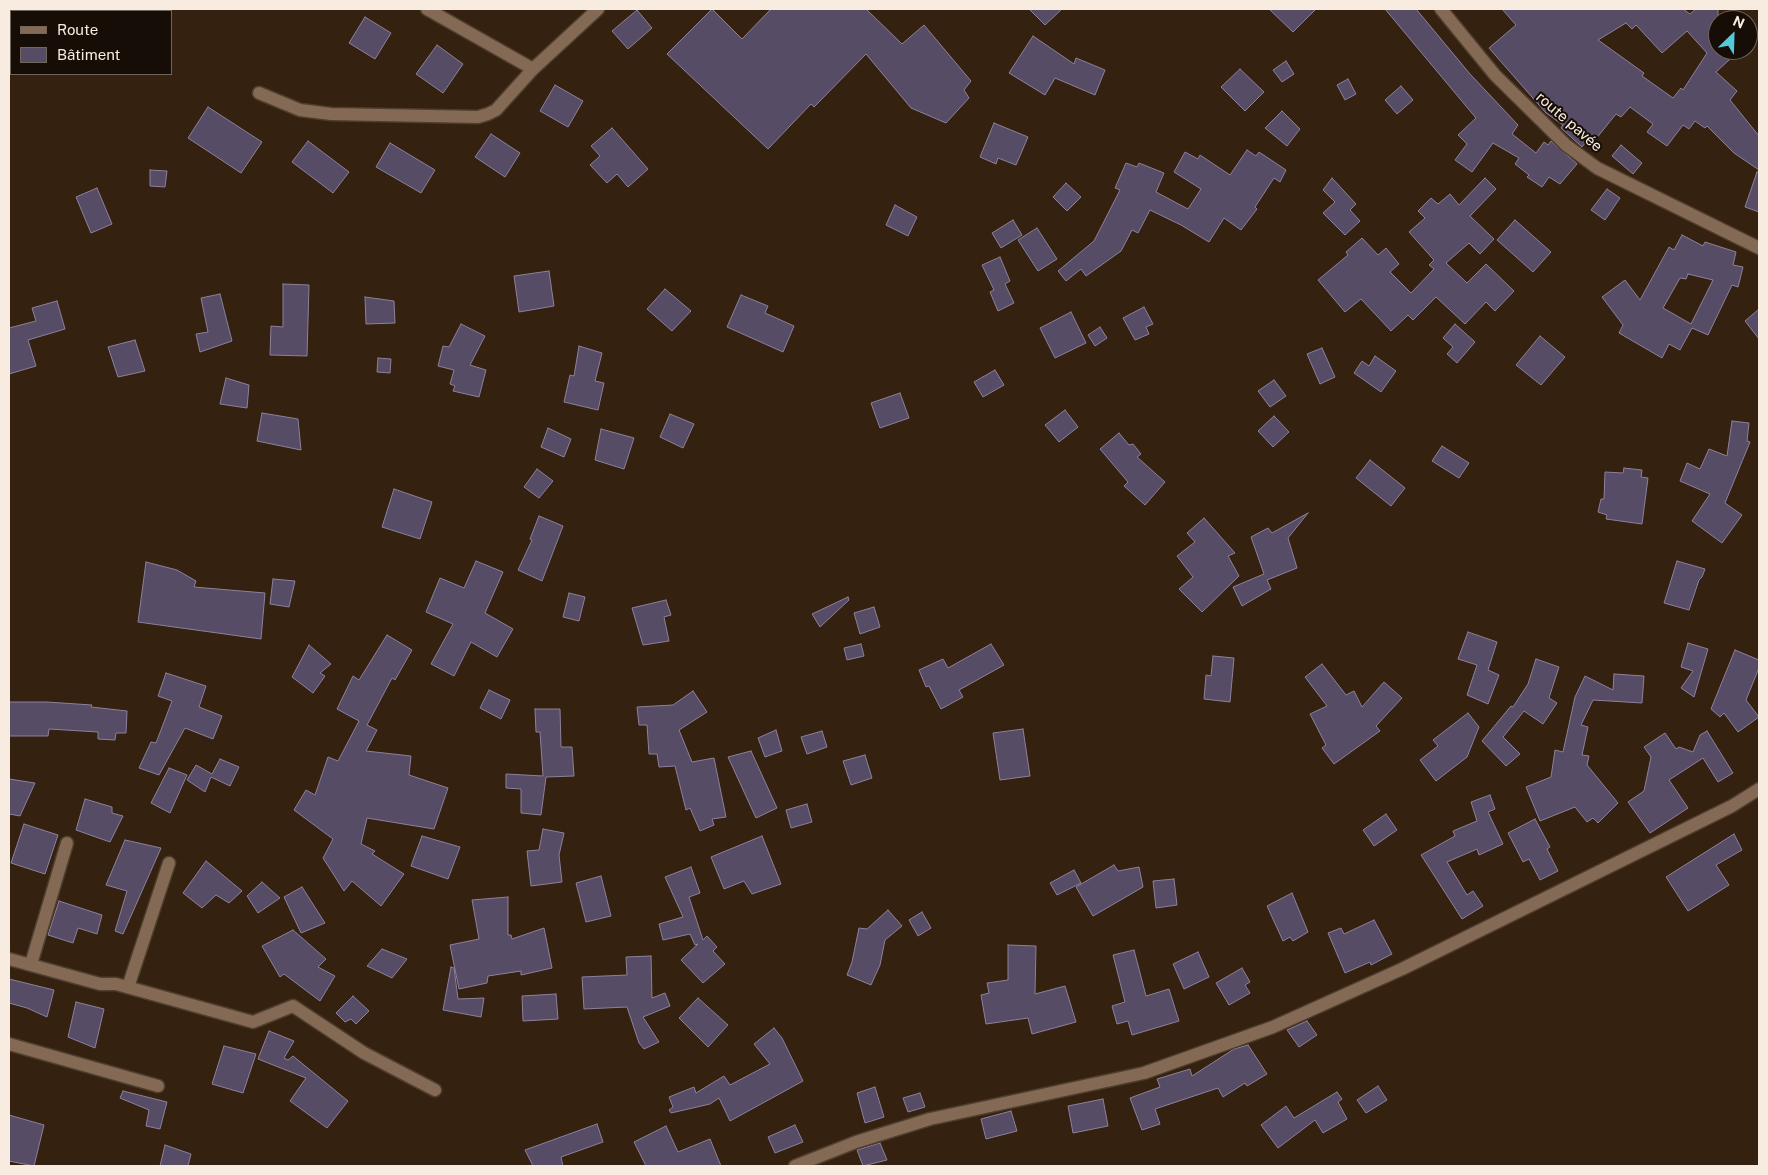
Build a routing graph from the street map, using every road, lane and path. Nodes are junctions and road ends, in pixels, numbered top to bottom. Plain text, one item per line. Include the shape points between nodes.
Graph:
1 (427, 9) edge
2 (598, 9) edge
3 (1441, 9) edge
4 (533, 69) junction
5 (259, 93) dead end
6 (1759, 248) edge
7 (1759, 789) edge
8 (67, 843) dead end
9 (169, 862) dead end
10 (9, 959) edge
11 (31, 964) junction
12 (128, 987) junction
13 (9, 1044) edge
14 (158, 1086) dead end
15 (435, 1090) dead end
16 (795, 1166) edge

1 - 4 street
2 - 4 street
3 - 6 street, route pavée via 1495,76 1566,145 1597,168
4 - 5 street via 496,110 478,117 331,114 300,110
7 - 16 street via 1732,806 1402,969 1273,1028 1144,1073 930,1119 856,1142
8 - 11 street
9 - 12 street
10 - 11 street
11 - 12 street via 100,984
12 - 15 street via 253,1022 293,1006 364,1053
13 - 14 street

